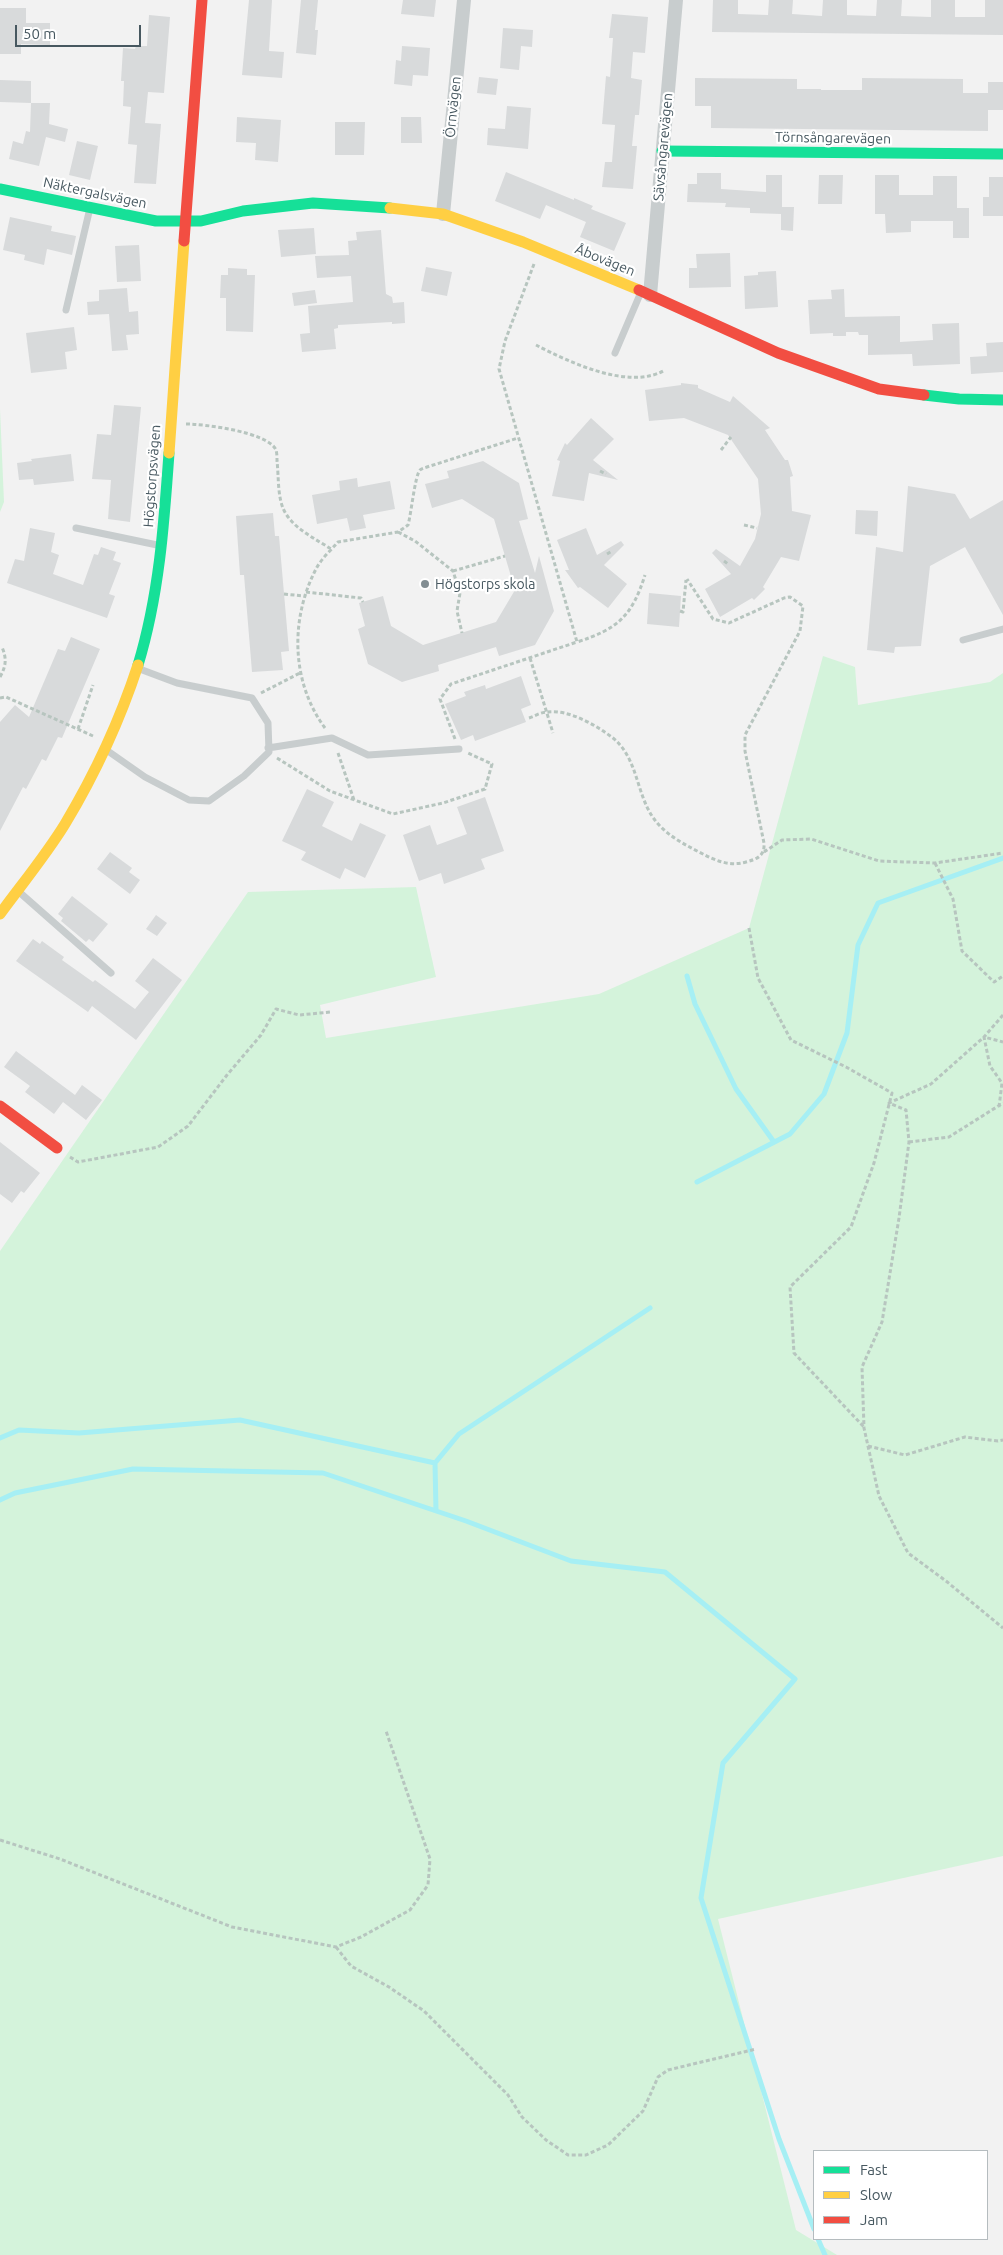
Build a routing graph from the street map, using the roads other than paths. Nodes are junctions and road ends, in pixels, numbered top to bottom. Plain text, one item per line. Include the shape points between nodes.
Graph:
1 (202, 0) edge
2 (464, 0) edge
3 (676, 0) edge
4 (662, 151) junction
5 (1003, 154) edge
6 (0, 189) edge
7 (90, 208) junction
8 (443, 214) junction
9 (185, 222) junction
10 (645, 293) junction
11 (66, 310) dead end
12 (615, 353) dead end
13 (1003, 400) edge
14 (76, 528) dead end
15 (162, 546) junction
16 (1003, 629) edge
17 (963, 640) dead end
18 (136, 668) junction
19 (106, 746) junction
20 (459, 749) road end
21 (268, 750) junction
22 (18, 891) junction
23 (0, 914) edge
24 (111, 973) dead end
25 (0, 1106) edge
26 (57, 1148) road end

1 - 9 street, Högstorpsvägen
2 - 8 street, Örnvägen
3 - 4 street, Sävsångarevägen
4 - 5 street, Törnsångarevägen
4 - 10 street, Sävsångarevägen
6 - 7 street, Näktergalsvägen
7 - 9 street, Näktergalsvägen via 156,221
7 - 11 lane
8 - 9 street, Åbovägen via 312,203
8 - 10 street, Åbovägen
9 - 15 street, Högstorpsvägen
10 - 12 lane
10 - 13 street, Åbovägen via 778,353 878,389 959,399
14 - 15 lane
15 - 18 street, Högstorpsvägen via 148,628
16 - 17 lane
18 - 19 street, Högstorpsvägen via 125,706
18 - 21 lane via 177,683 252,698 268,723
19 - 21 lane via 146,777 189,800 209,801 244,776
19 - 22 street, Högstorpsvägen via 64,826
20 - 21 lane via 368,754 332,738
22 - 23 street, Högstorpsvägen
22 - 24 lane
25 - 26 street

